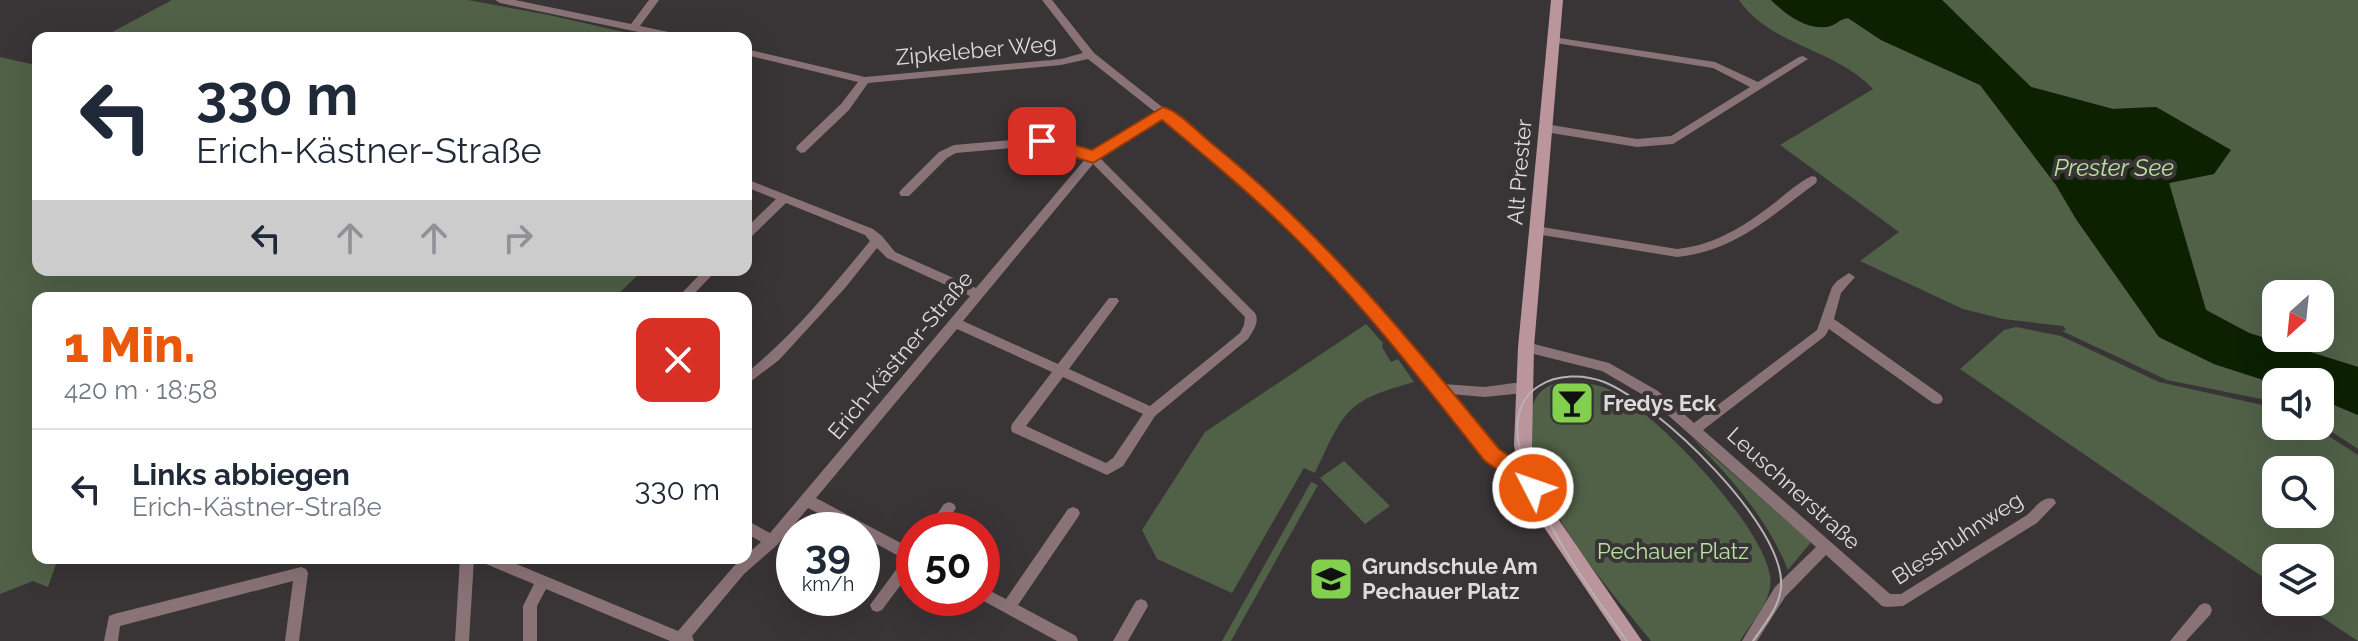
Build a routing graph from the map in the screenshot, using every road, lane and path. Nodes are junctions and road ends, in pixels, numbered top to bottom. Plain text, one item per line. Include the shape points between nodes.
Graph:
1 (503, 0) edge
2 (654, 0) edge
3 (1047, 0) edge
4 (1557, 0) edge
5 (634, 27) junction
6 (656, 32) edge
7 (1553, 40) junction
8 (752, 53) edge
9 (1090, 55) junction
10 (1803, 59) dead end
11 (865, 80) junction
12 (1757, 86) junction
13 (1163, 112) junction
14 (1545, 128) junction
15 (801, 149) dead end
16 (1093, 157) junction
17 (1812, 180) dead end
18 (752, 185) edge
19 (905, 193) dead end
20 (784, 198) junction
21 (752, 229) edge
22 (1536, 230) junction
23 (878, 239) junction
24 (705, 276) edge
25 (1849, 277) dead end
26 (689, 292) edge
27 (978, 294) junction
28 (1113, 301) dead end
29 (1827, 321) junction
30 (954, 322) junction
31 (1526, 347) junction
32 (1061, 371) junction
33 (752, 375) edge
34 (1440, 390) junction
35 (1523, 395) junction
36 (1937, 399) dead end
37 (1151, 412) junction
38 (1695, 429) junction
39 (1528, 471) junction
40 (806, 500) junction
41 (2049, 503) dead end
42 (949, 508) dead end
43 (946, 512) edge
44 (1073, 513) dead end
45 (752, 529) edge
46 (772, 541) junction
47 (1826, 546) junction
48 (896, 548) edge
49 (752, 559) edge
50 (467, 564) edge
51 (500, 564) edge
52 (746, 564) edge
53 (896, 580) edge
54 (542, 582) junction
55 (880, 601) edge
56 (1887, 601) joint
57 (1000, 603) edge
58 (1141, 606) dead end
59 (1008, 607) junction
60 (2205, 610) dead end
61 (684, 640) edge
62 (111, 641) edge
63 (292, 641) edge
64 (462, 641) edge
65 (530, 641) edge
66 (1071, 641) edge
67 (1120, 641) edge
68 (1632, 641) edge
69 (1749, 641) edge
70 (2177, 641) edge

1 - 5 street
2 - 5 street
3 - 9 street
4 - 7 main road, Alt Prester
5 - 6 street
7 - 12 street via 1715,65
7 - 14 main road, Alt Prester
8 - 11 street, Zipkeleber Weg
9 - 11 street, Zipkeleber Weg
9 - 13 street
10 - 12 street
11 - 15 street, Zipkeleber Weg
12 - 14 street via 1673,140 1637,143
13 - 16 street, Erich-Kästner-Straße
13 - 34 street via 1240,175 1322,254
14 - 22 main road, Alt Prester
16 - 19 street via 1047,141 954,149
16 - 27 street, Erich-Kästner-Straße
16 - 37 street via 1251,316 1244,336
17 - 22 street via 1718,247 1698,253
18 - 20 street
20 - 21 street
20 - 23 street
22 - 31 main road, Alt Prester
23 - 27 street via 891,255
23 - 33 street via 775,357
24 - 26 street
25 - 29 street, Leuschnerstraße via 1834,288
27 - 30 street, Erich-Kästner-Straße
28 - 32 street
29 - 36 street
29 - 38 street, Leuschnerstraße via 1821,333
30 - 32 street
30 - 40 street, Erich-Kästner-Straße
31 - 35 main road, Alt Prester
31 - 38 street via 1616,371
32 - 37 street
32 - 37 street via 1017,428 1107,469 1117,464
34 - 35 street via 1481,392 1513,386
34 - 39 street via 1494,457
35 - 39 main road
38 - 47 street, Leuschnerstraße
39 - 68 main road via 1555,531
40 - 46 street, Erich-Kästner-Straße
40 - 48 street
41 - 56 street, Blesshuhnweg via 1903,600
42 - 43 street
44 - 59 street
45 - 46 street
46 - 49 street, Erich-Kästner-Straße
47 - 56 street, Leuschnerstraße
47 - 69 street via 1780,592
50 - 64 street
51 - 54 street
52 - 61 street, Erich-Kästner-Straße
53 - 55 street
54 - 61 street
54 - 65 street via 530,606
57 - 59 street
58 - 67 street
59 - 66 street
60 - 70 street
62 - 63 street via 114,621 301,573

